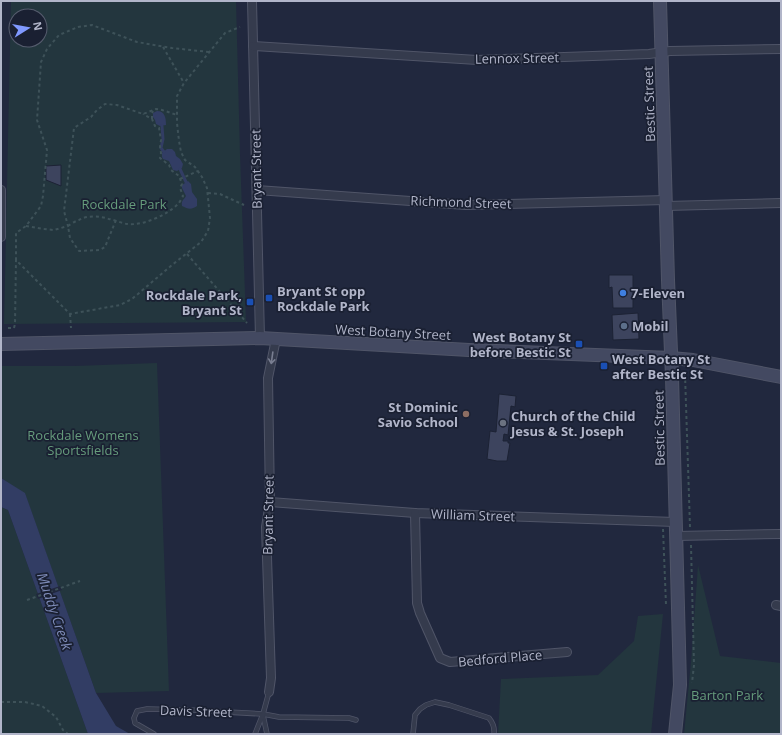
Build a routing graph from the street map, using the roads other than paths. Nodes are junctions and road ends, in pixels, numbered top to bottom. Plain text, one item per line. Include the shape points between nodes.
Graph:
1 (252, 1) edge
2 (660, 1) edge
3 (253, 46) junction
4 (781, 49) edge
5 (661, 52) junction
6 (1, 190) edge
7 (257, 190) junction
8 (666, 203) junction
9 (781, 203) edge
10 (1, 237) edge
11 (260, 338) junction
12 (276, 339) junction
13 (1, 344) edge
14 (671, 358) junction
15 (781, 377) edge
16 (270, 502) junction
17 (416, 513) junction
18 (675, 522) junction
19 (781, 534) edge
20 (676, 536) junction
21 (567, 652) dead end
22 (270, 692) joint
23 (263, 714) junction
24 (356, 720) dead end
25 (154, 734) edge
26 (255, 734) edge
27 (267, 734) edge
28 (413, 734) edge
29 (494, 734) edge
30 (675, 734) edge

1 - 3 street, Bryant Street
2 - 5 main road, Bestic Street
3 - 5 street, Lennox Street via 478,60
3 - 7 street, Bryant Street
4 - 5 street, Lennox Street
5 - 8 main road, Bestic Street
6 - 10 street
7 - 8 street, Richmond Street via 466,205
7 - 11 street, Bryant Street
8 - 9 street, Richmond Street
8 - 14 main road, Bestic Street
11 - 12 main road, West Botany Street
11 - 13 main road, West Botany Street
12 - 14 main road, West Botany Street
12 -> 16 street, Bryant Street via 268,378
14 - 15 main road, West Botany Street
14 - 18 main road, Bestic Street
16 - 17 street, William Street
16 - 22 street, Bryant Street via 266,527
17 - 18 street, William Street
17 - 21 street, Bedford Place via 417,602 440,658 450,662
18 - 20 main road, Bestic Street
19 - 20 street
20 - 30 main road, Bestic Street via 680,685
22 - 23 lane
23 - 24 lane
23 - 25 lane, Davis Street via 190,710 137,711 134,723
23 - 26 lane
23 - 27 lane
28 - 29 lane via 415,716 420,708 435,702 489,718 495,728

